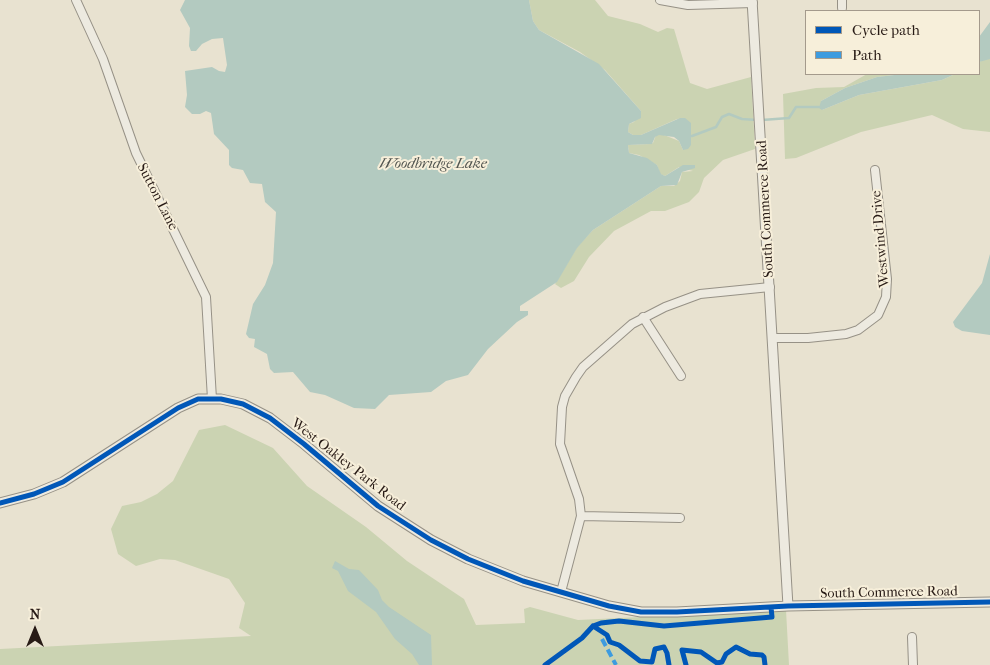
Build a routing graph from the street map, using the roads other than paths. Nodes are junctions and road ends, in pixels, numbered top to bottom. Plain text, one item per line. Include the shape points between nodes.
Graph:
1 (76, 0) edge
2 (660, 0) edge
3 (752, 2) edge
4 (875, 170) dead end
5 (770, 287) junction
6 (644, 317) junction
7 (773, 338) junction
8 (681, 376) dead end
9 (212, 399) junction
10 (0, 503) edge
11 (581, 516) junction
12 (680, 518) dead end
13 (561, 592) junction
14 (990, 602) edge
15 (788, 606) junction
16 (912, 637) dead end
17 (913, 665) edge

1 - 9 street, Sutton Lane via 103,59 136,154 206,297
2 - 3 street via 688,5
3 - 5 street, South Commerce Road
4 - 7 street, Westwind Drive via 887,279 886,297 878,315 868,324 846,334
5 - 6 street via 700,294
5 - 7 street, South Commerce Road
6 - 8 street
6 - 11 street via 583,367 564,396 560,444 579,499
7 - 15 street, South Commerce Road
9 - 10 street, West Oakley Park Road via 198,399 164,416 63,482
9 - 13 street, West Oakley Park Road via 243,404 270,418 378,506 431,540 476,563
11 - 12 street
11 - 13 street
13 - 15 street, West Oakley Park Road via 641,612
14 - 15 street, South Commerce Road
16 - 17 street

